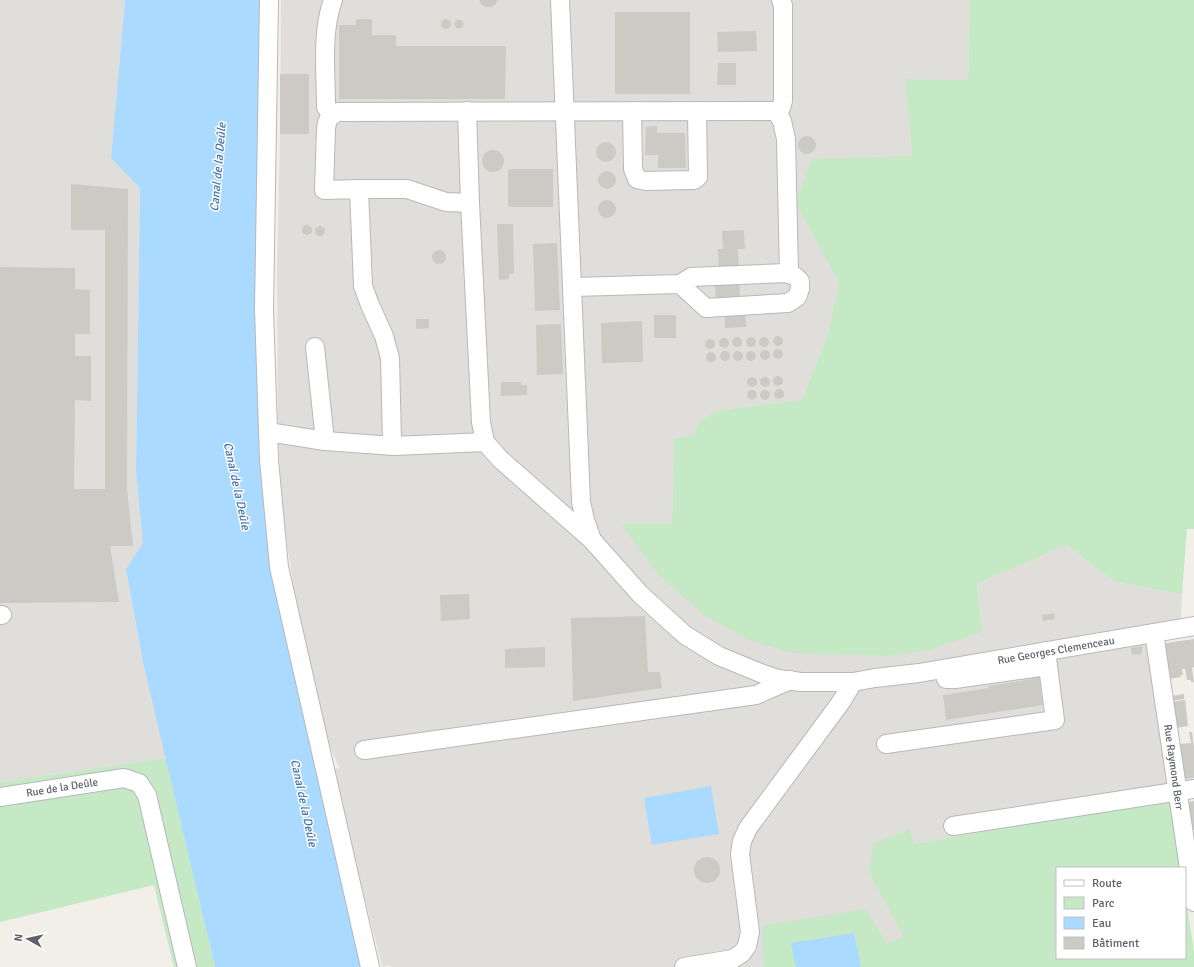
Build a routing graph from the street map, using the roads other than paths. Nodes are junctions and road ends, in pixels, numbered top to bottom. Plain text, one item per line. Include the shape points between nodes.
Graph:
1 (269, 0) edge
2 (333, 0) edge
3 (560, 0) edge
4 (781, 0) edge
5 (467, 111) junction
6 (566, 111) junction
7 (632, 111) junction
8 (697, 111) junction
9 (776, 111) junction
10 (332, 115) junction
11 (359, 189) junction
12 (470, 203) junction
13 (789, 274) junction
14 (680, 284) junction
15 (573, 287) junction
16 (315, 346) dead end
17 (268, 432) junction
18 (392, 441) dead end
19 (325, 442) junction
20 (485, 442) junction
21 (592, 540) junction
22 (1194, 626) edge
23 (1154, 633) junction
24 (1047, 659) junction
25 (896, 676) junction
26 (790, 680) junction
27 (853, 682) junction
28 (886, 744) dead end
29 (364, 750) dead end
30 (1186, 790) edge
31 (0, 797) edge
32 (953, 826) dead end
33 (1194, 902) edge
34 (186, 967) edge
35 (370, 967) edge
36 (684, 967) edge

1 - 17 street via 264,309
2 - 10 street via 326,29 326,107
3 - 6 street
4 - 9 street via 783,101 781,108
5 - 6 street
5 - 10 street via 338,112
5 - 12 street
6 - 7 street
6 - 15 street
7 - 8 street
7 - 8 street via 633,169 637,179 646,181 694,180 698,176
8 - 9 street
9 - 13 street via 786,139
10 - 11 street via 327,121 326,130 324,190
11 - 12 street via 407,189 446,202
11 - 18 street via 363,286 384,336 390,358
12 - 20 street via 481,422
13 - 14 street via 692,277
13 - 14 street via 800,281 800,289 797,297 788,303 706,308
14 - 15 street
15 - 21 street via 581,502
16 - 19 street
17 - 19 street
17 - 35 street via 279,567
19 - 20 street via 394,446
20 - 21 street via 500,459
21 - 26 street via 640,594 686,635 719,656 750,670
22 - 23 street, Rue Georges Clemenceau
23 - 24 street, Rue Georges Clemenceau
23 - 30 street, Rue Raymond Berr
24 - 25 street, Rue Georges Clemenceau
24 - 25 street via 955,679 932,680
24 - 28 street via 1055,720
25 - 27 street
26 - 27 street
26 - 29 street via 756,695
27 - 36 street via 748,828 742,841 741,871 750,932 747,946 733,959
30 - 32 street
30 - 33 street, Rue Raymond Berr
31 - 34 street, Rue de la Deûle via 124,778 139,783 147,795

